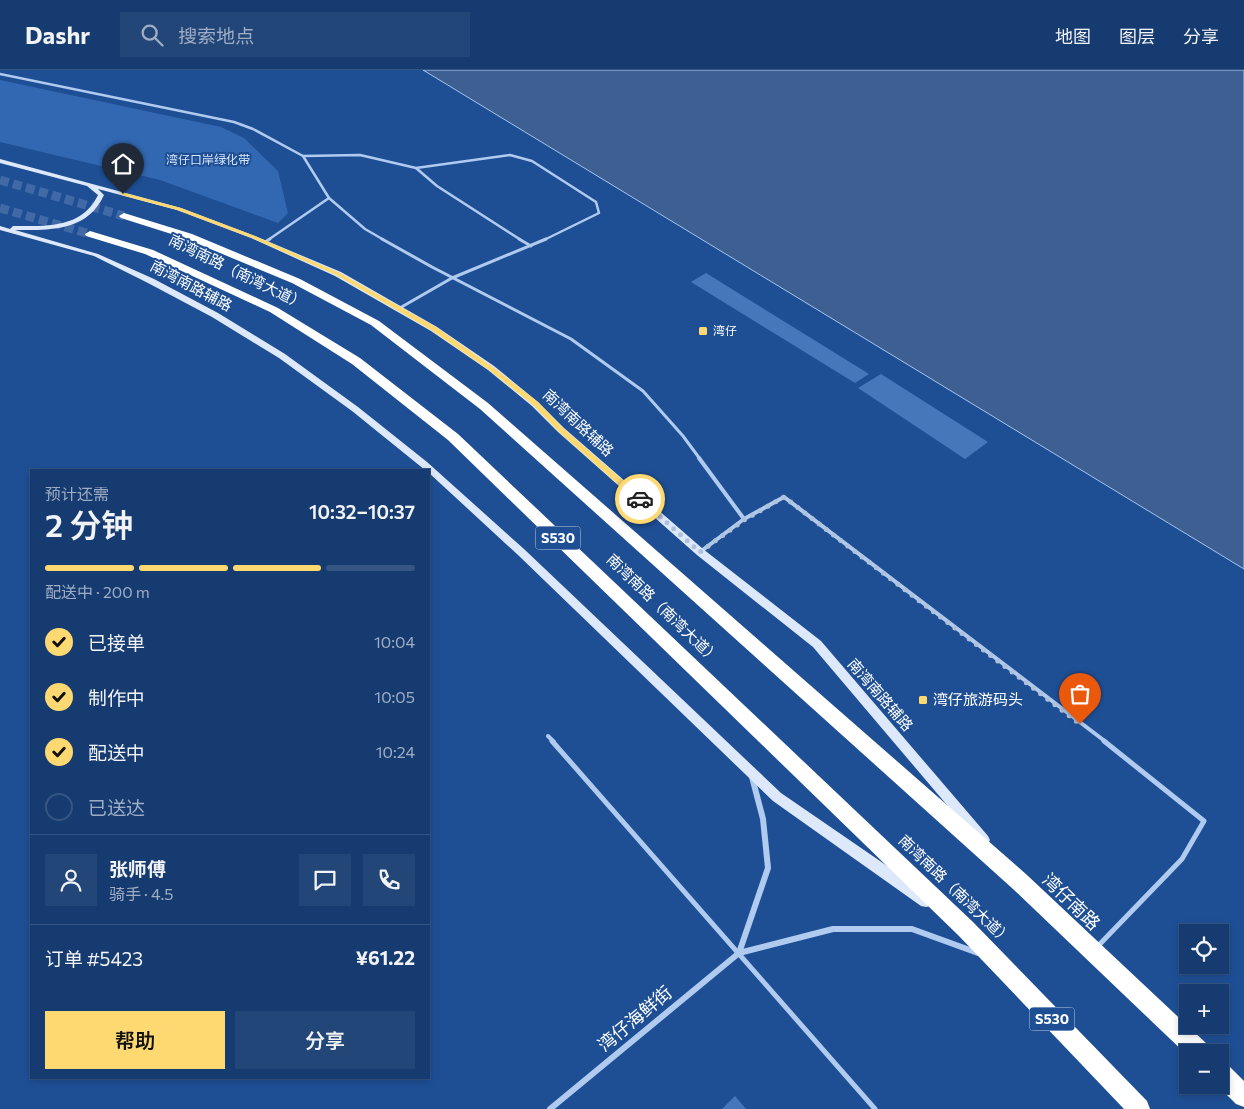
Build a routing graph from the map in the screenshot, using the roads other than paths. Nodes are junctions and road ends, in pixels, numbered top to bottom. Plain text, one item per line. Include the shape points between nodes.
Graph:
1 (0, 74) edge
2 (303, 156) junction
3 (0, 161) edge
4 (416, 168) junction
5 (86, 183) junction
6 (329, 198) junction
7 (124, 216) tunnel mouth
8 (0, 228) edge
9 (90, 234) tunnel mouth
10 (265, 242) junction
11 (531, 246) junction
12 (452, 278) junction
13 (397, 309) junction
14 (429, 469) edge
15 (430, 469) edge
16 (744, 520) junction
17 (700, 552) junction
18 (548, 736) dead end
19 (751, 771) junction
20 (1020, 882) junction
21 (966, 929) junction
22 (1093, 952) junction
23 (739, 953) junction
24 (996, 960) junction
25 (1191, 1044) edge
26 (1229, 1082) edge
27 (1244, 1096) edge
28 (550, 1109) edge
29 (875, 1109) edge
30 (1139, 1109) edge

1 - 2 lane via 234,122
2 - 4 lane via 360,155
2 - 6 lane
3 - 5 main road, 南湾南路辅路
4 - 11 lane via 437,186
4 - 11 lane via 510,155 532,161 596,202 599,213
5 - 8 main road via 101,195 98,205 72,223 56,227
5 - 10 main road, 南湾南路辅路 via 179,209
6 - 10 lane
6 - 12 lane via 365,229
7 - 20 highway, 南湾南路（南湾大道） via 188,236 252,262 296,281 375,323 484,406
8 - 14 main road, 南湾南路辅路 via 96,255 215,315 282,356
9 - 21 highway, 南湾南路（南湾大道） / S530 via 148,252 274,310 356,361 446,432
10 - 13 main road, 南湾南路辅路 via 338,274
11 - 12 lane
12 - 13 lane
12 - 16 lane via 571,338 643,391 683,436
13 - 17 main road, 南湾南路辅路 via 442,334 491,368
15 - 19 main road, 南湾南路辅路
16 - 17 lane
16 - 22 lane via 784,497 1204,821 1182,859
17 - 20 main road, 南湾南路辅路 via 817,644
18 - 23 lane
19 - 21 main road, 南湾南路辅路 via 777,797
19 - 23 street via 763,819 768,868
20 - 22 highway, 湾仔南路
21 - 24 highway, 南湾南路（南湾大道） / S530
22 - 25 highway
23 - 24 street via 833,929 912,929
23 - 28 street, 湾仔海鲜街
23 - 29 lane
24 - 30 highway, 南湾南路（南湾大道） / S530
26 - 27 highway

